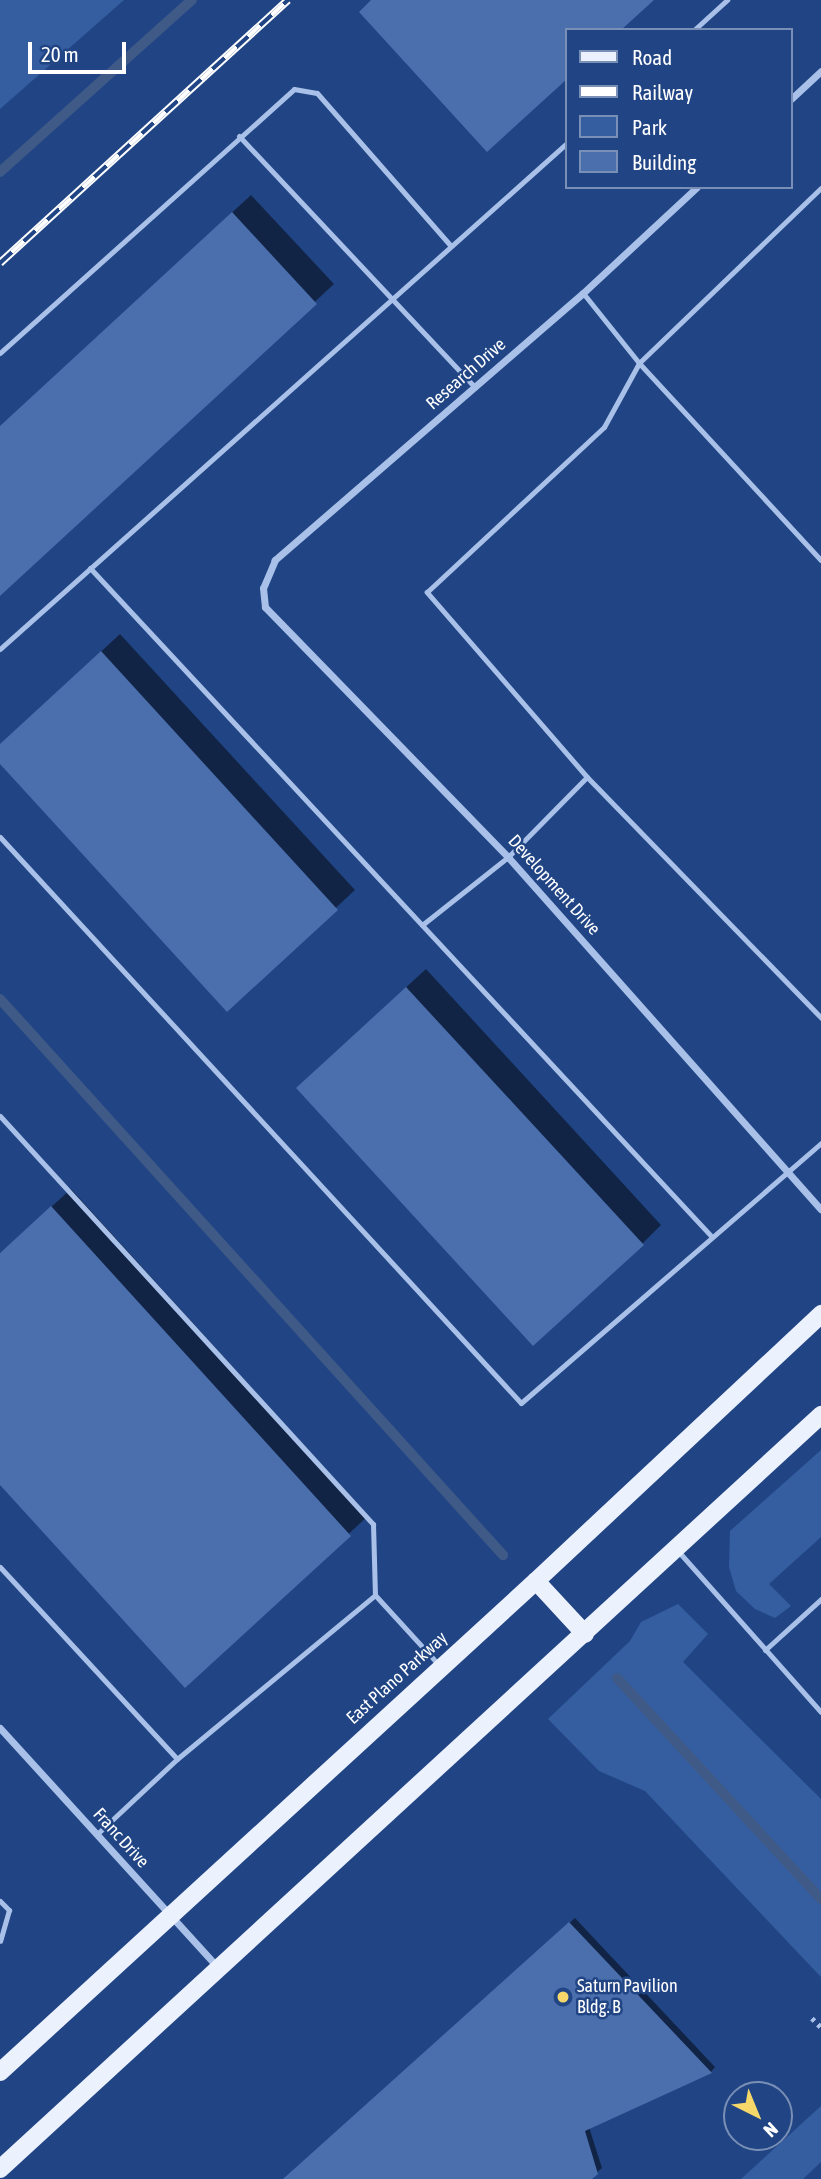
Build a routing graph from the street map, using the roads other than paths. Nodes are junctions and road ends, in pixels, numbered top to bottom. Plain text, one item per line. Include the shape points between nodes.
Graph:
1 (727, 0) edge
2 (696, 28) edge
3 (821, 71) edge
4 (793, 97) edge
5 (239, 136) junction
6 (566, 144) edge
7 (821, 188) edge
8 (694, 189) edge
9 (452, 246) junction
10 (583, 293) junction
11 (391, 300) junction
12 (0, 353) edge
13 (639, 363) junction
14 (475, 387) junction
15 (821, 560) edge
16 (90, 568) junction
17 (263, 588) joint
18 (0, 649) edge
19 (587, 777) junction
20 (0, 837) edge
21 (509, 857) junction
22 (422, 925) junction
23 (821, 1018) edge
24 (0, 1116) edge
25 (821, 1143) edge
26 (788, 1174) junction
27 (821, 1209) edge
28 (712, 1237) junction
29 (821, 1314) edge
30 (821, 1415) edge
31 (676, 1549) junction
32 (0, 1567) edge
33 (536, 1581) junction
34 (375, 1595) junction
35 (821, 1599) edge
36 (585, 1634) junction
37 (765, 1650) junction
38 (441, 1666) junction
39 (821, 1712) edge
40 (0, 1728) edge
41 (177, 1759) junction
42 (97, 1834) junction
43 (0, 1900) edge
44 (170, 1914) junction
45 (0, 1941) edge
46 (219, 1969) junction
47 (0, 2072) edge
48 (0, 2169) edge

1 - 2 lane
3 - 4 street
5 - 9 lane via 294,89 317,93
5 - 11 lane
5 - 12 lane
6 - 9 lane
7 - 13 lane
8 - 10 street, Research Drive
9 - 11 lane
10 - 13 lane
10 - 14 street, Research Drive
11 - 14 lane
11 - 16 lane
13 - 15 lane
13 - 19 lane via 604,427 428,592
14 - 17 street, Research Drive via 275,559
16 - 18 lane
16 - 22 lane
17 - 21 street, Development Drive via 265,607
19 - 21 lane
19 - 23 lane
20 - 28 lane via 521,1403
21 - 22 lane
21 - 26 street, Development Drive
22 - 28 lane
24 - 34 lane via 373,1524
25 - 26 lane
26 - 27 street, Development Drive
26 - 28 lane
29 - 33 main road, East Plano Parkway
30 - 31 main road
31 - 36 main road
31 - 37 lane
32 - 41 lane
33 - 36 main road
33 - 38 main road, East Plano Parkway
34 - 38 lane
34 - 41 lane
35 - 37 lane
36 - 46 main road
37 - 39 lane
38 - 44 main road, East Plano Parkway
40 - 42 street, Franc Drive
41 - 42 lane
42 - 44 street, Franc Drive
43 - 45 lane via 9,1910
44 - 46 street, Franc Drive
44 - 47 main road, East Plano Parkway
46 - 48 main road

